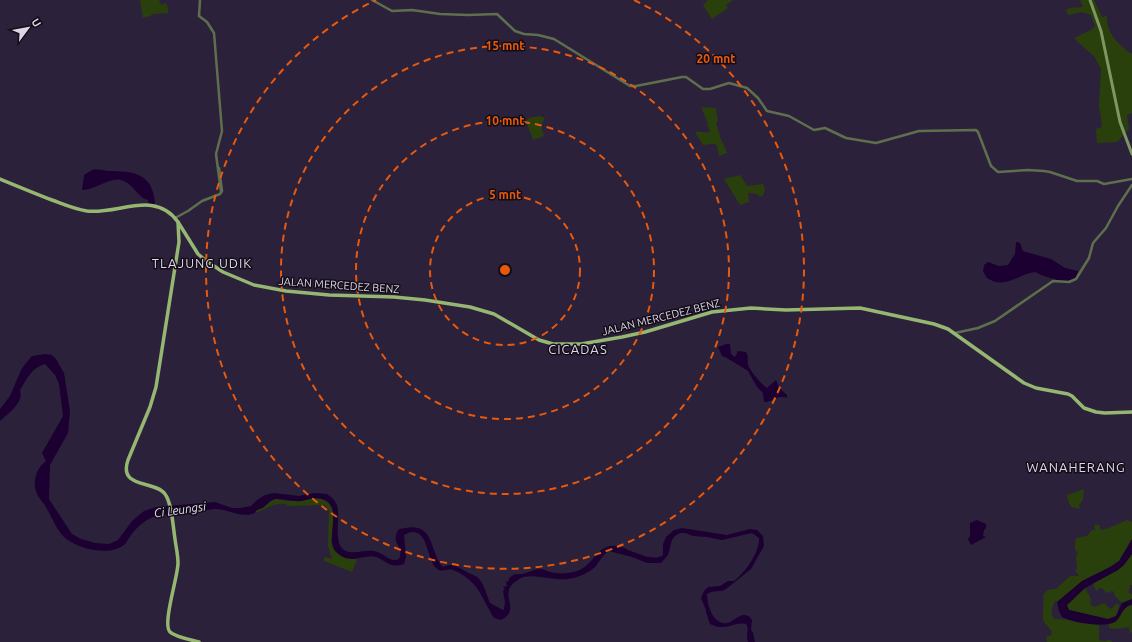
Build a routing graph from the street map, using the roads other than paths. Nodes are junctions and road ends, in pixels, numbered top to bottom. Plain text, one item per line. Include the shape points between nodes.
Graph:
1 (201, 0) edge
2 (372, 0) edge
3 (1090, 0) edge
4 (1096, 12) junction
5 (1132, 149) edge
6 (1132, 154) edge
7 (0, 179) edge
8 (1132, 179) edge
9 (1132, 185) edge
10 (175, 218) junction
11 (178, 222) junction
12 (955, 333) junction
13 (1132, 412) edge
14 (199, 642) edge

1 - 10 street via 200,16 213,34 222,131 217,151 221,192 219,196 202,201
2 - 8 street via 392,11 497,14 515,31 554,39 631,86 684,77 703,89 726,83 739,85 750,90 769,112 789,116 814,130 826,128 846,138 876,143 919,131 976,130 991,166 998,172 1044,171 1077,181 1097,181 1104,184
3 - 4 main road
4 - 5 main road via 1105,37 1121,122
4 - 6 main road via 1120,122
7 - 10 main road, JALAN MERCEDEZ BENZ via 79,210 101,212 128,206 159,207
9 - 12 street via 1106,228 1093,243 1076,279 1069,282 1053,281 995,321
10 - 11 main road, JALAN MERCEDEZ BENZ
11 - 12 main road, JALAN MERCEDEZ BENZ via 198,254 205,260 223,272 254,285 324,295 392,297 470,307 494,314 539,340 553,344 581,344 622,337 712,312 751,308 868,309 934,324
11 - 14 main road via 179,242 157,380 150,407 126,466 132,480 162,490 167,496 178,563 168,628 173,634
12 - 13 main road, JALAN MERCEDEZ BENZ via 1028,385 1068,394 1084,408 1096,412

